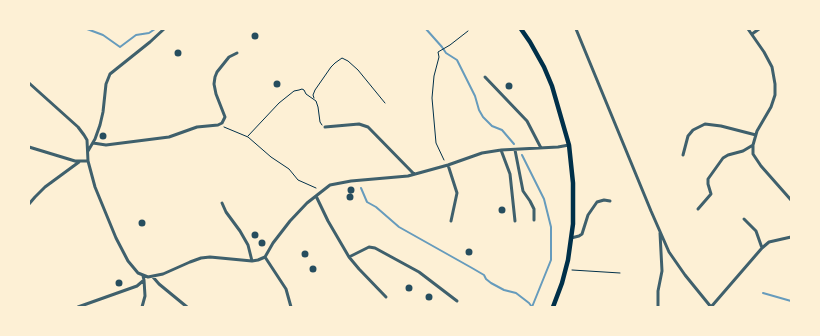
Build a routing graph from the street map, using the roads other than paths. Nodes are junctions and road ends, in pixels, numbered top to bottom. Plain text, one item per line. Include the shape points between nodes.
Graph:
1 (164, 29) edge
2 (521, 29) edge
3 (576, 29) edge
4 (748, 29) edge
5 (759, 29) edge
6 (752, 34) junction
7 (237, 53) dead end
8 (485, 77) dead end
9 (29, 83) edge
10 (326, 127) road end
11 (756, 135) junction
12 (93, 143) junction
13 (569, 145) junction
14 (753, 145) junction
15 (29, 147) edge
16 (541, 148) junction
17 (501, 150) junction
18 (515, 150) junction
19 (88, 151) junction
20 (683, 155) dead end
21 (88, 160) junction
22 (79, 162) junction
23 (448, 166) junction
24 (414, 174) junction
25 (318, 195) junction
26 (791, 200) edge
27 (610, 201) dead end
28 (222, 203) dead end
29 (29, 204) edge
30 (698, 209) dead end
31 (744, 219) dead end
32 (534, 220) dead end
33 (451, 221) dead end
34 (515, 221) dead end
35 (660, 231) junction
36 (791, 237) edge
37 (571, 238) junction
38 (762, 248) junction
39 (265, 257) junction
40 (349, 257) junction
41 (252, 260) junction
42 (153, 277) junction
43 (144, 278) junction
44 (386, 297) dead end
45 (457, 300) dead end
46 (78, 307) edge
47 (142, 307) edge
48 (187, 307) edge
49 (291, 307) edge
50 (553, 307) edge
51 (658, 307) edge
52 (711, 307) edge

1 - 12 street via 110,74 106,84 100,125
2 - 13 main road via 544,67 552,86
3 - 35 street
4 - 6 street
5 - 6 street
6 - 11 street via 772,67 775,84 771,107
7 - 12 street via 229,57 215,77 216,94 225,117 222,123 197,127 168,137 106,145
8 - 16 street via 528,121
9 - 19 street via 78,127 87,140
10 - 24 street via 359,124 368,127
11 - 14 street
11 - 20 street via 705,124 693,130 688,136
12 - 19 street
13 - 16 street
13 - 37 main road via 573,183
14 - 26 street via 756,160
14 - 30 street via 723,158 708,179 711,194
15 - 22 street
16 - 18 street
17 - 18 street
17 - 23 street via 482,153
17 - 34 street via 510,174
18 - 32 street via 523,191 534,209
19 - 21 street
21 - 22 street
21 - 43 street via 95,187 116,238 128,261
22 - 29 street
23 - 24 street
23 - 33 street via 457,193
24 - 25 street via 337,183 330,185
25 - 39 street via 290,221
25 - 40 street via 328,221
27 - 37 street via 597,202 588,215 582,234
28 - 41 street via 248,245
31 - 38 street via 756,231
35 - 51 street via 662,272
35 - 52 street via 669,252
36 - 38 street via 769,242
37 - 50 main road via 566,270
38 - 52 street
39 - 41 street
39 - 49 street via 286,289
40 - 44 street
40 - 45 street via 369,247 375,248 419,272
41 - 42 street via 201,258
42 - 43 street
42 - 48 street
43 - 46 street via 141,283 130,289
43 - 47 street

